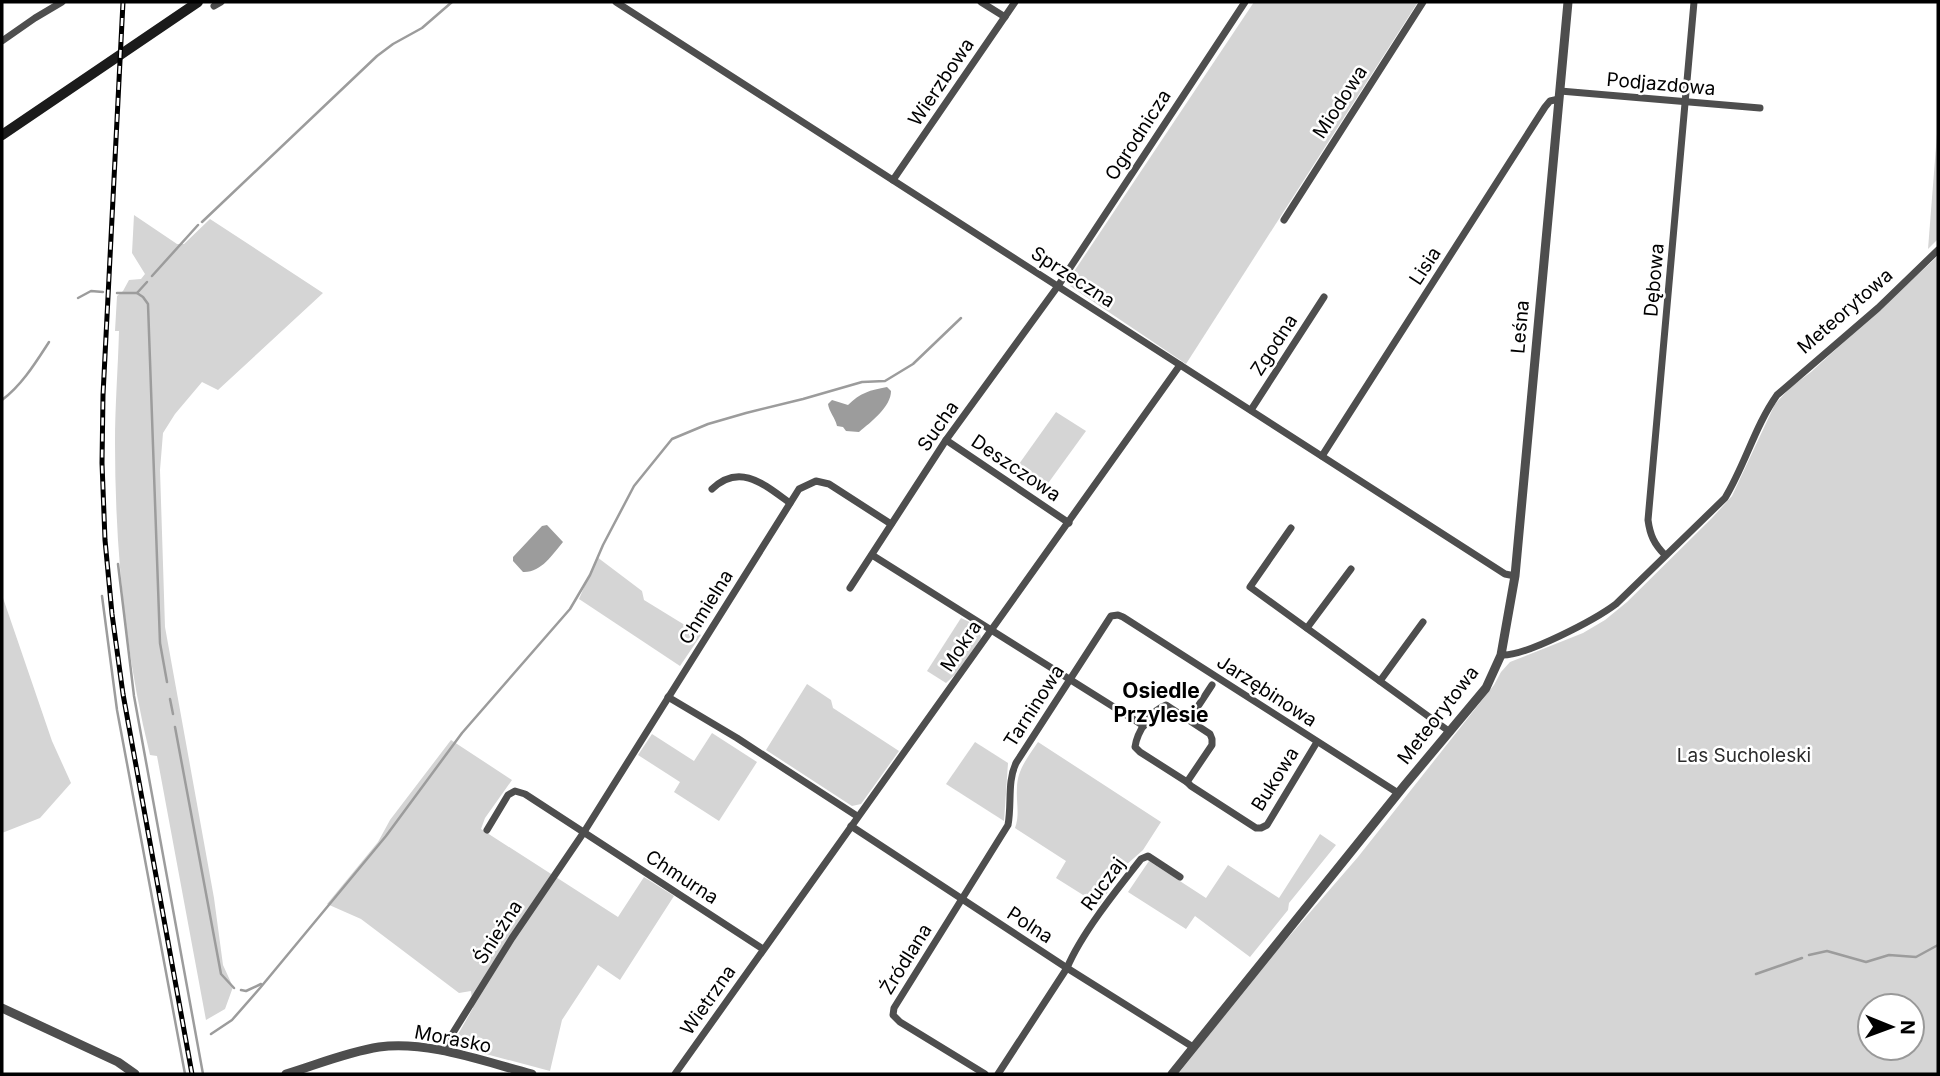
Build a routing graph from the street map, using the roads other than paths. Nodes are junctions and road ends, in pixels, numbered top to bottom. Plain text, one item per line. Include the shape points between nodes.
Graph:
1 (62, 2) edge
2 (198, 2) edge
3 (616, 2) edge
4 (981, 2) edge
5 (1015, 2) edge
6 (1245, 2) edge
7 (1423, 2) edge
8 (1567, 2) edge
9 (1695, 2) edge
10 (1005, 17) junction
11 (2, 41) edge
12 (1559, 95) junction
13 (1685, 102) junction
14 (1760, 108) dead end
15 (2, 135) edge
16 (893, 180) junction
17 (1284, 220) dead end
18 (1938, 250) edge
19 (1058, 286) junction
20 (1324, 297) dead end
21 (1180, 365) junction
22 (1251, 410) junction
23 (946, 440) junction
24 (1322, 456) junction
25 (712, 489) dead end
26 (790, 503) junction
27 (1069, 523) junction
28 (891, 524) junction
29 (1292, 528) dead end
30 (872, 555) junction
31 (1665, 555) junction
32 (1351, 569) dead end
33 (1515, 576) junction
34 (850, 588) dead end
35 (1118, 615) joint
36 (1423, 622) dead end
37 (1307, 628) junction
38 (991, 629) junction
39 (1501, 655) junction
40 (1070, 679) junction
41 (1380, 681) junction
42 (1212, 685) dead end
43 (668, 697) junction
44 (1189, 720) junction
45 (1144, 726) junction
46 (1448, 731) junction
47 (1317, 742) junction
48 (1187, 782) junction
49 (1398, 793) junction
50 (857, 817) junction
51 (851, 826) junction
52 (487, 830) dead end
53 (584, 832) junction
54 (1180, 877) dead end
55 (962, 899) junction
56 (765, 946) junction
57 (1068, 968) junction
58 (2, 1007) edge
59 (1193, 1047) junction
60 (443, 1051) junction
61 (135, 1074) edge
62 (286, 1074) edge
63 (532, 1074) edge
64 (675, 1074) edge
65 (985, 1074) edge
66 (998, 1074) edge
67 (1172, 1074) edge

1 - 11 street
2 - 15 main road
3 - 16 street, Sprzeczna
4 - 10 street
5 - 10 street, Wierzbowa
6 - 19 street, Ogrodnicza
7 - 17 street, Miodowa
8 - 12 street, Leśna
9 - 13 street, Dębowa
10 - 16 street, Wierzbowa
12 - 13 street, Podjazdowa
12 - 24 street, Lisia via 1545,107
12 - 33 street, Leśna
13 - 14 street, Podjazdowa
13 - 31 street, Dębowa via 1648,520 1649,533
16 - 19 street, Sprzeczna
18 - 31 street, Meteorytowa via 1777,395 1725,498
19 - 21 street, Sprzeczna
19 - 23 street, Sucha
20 - 22 street, Zgodna
21 - 22 street, Sprzeczna
21 - 27 street, Mokra
22 - 24 street, Sprzeczna
23 - 27 street, Deszczowa
23 - 28 street, Sucha
24 - 33 street, Sprzeczna via 1505,574
25 - 26 street via 737,475 756,480
26 - 28 street, Chmielna via 799,489 816,481 829,484
26 - 43 street, Chmielna
27 - 38 street, Mokra
28 - 30 street, Sucha
29 - 37 street via 1251,587
30 - 34 street, Sucha
30 - 38 street
31 - 39 street, Meteorytowa via 1607,610 1563,634
32 - 37 street
33 - 39 street, Leśna
35 - 40 street, Tarninowa via 1111,616
35 - 47 street, Jarzębinowa
36 - 41 street
37 - 41 street
38 - 40 street
38 - 50 street, Mokra
39 - 46 street, Meteorytowa via 1486,688
40 - 45 street
40 - 55 street, Tarninowa via 1016,763 1008,825
41 - 46 street
42 - 44 street
43 - 50 street
43 - 53 street, Chmielna
44 - 45 street via 1166,705
44 - 48 street via 1210,734 1212,745
45 - 48 street via 1135,747
46 - 49 street, Meteorytowa
47 - 48 street, Bukowa via 1261,828
47 - 49 street, Jarzębinowa
49 - 59 street, Meteorytowa
50 - 51 street, Mokra
51 - 55 street, Polna
51 - 56 street, Mokra
52 - 53 street, Chmurna via 515,791
53 - 56 street, Chmurna
53 - 60 street, Śnieżna
54 - 57 street, Ruczaj via 1148,856 1141,859
55 - 57 street, Polna
55 - 65 street, Źródlana via 893,1015
56 - 64 street, Wietrzna
57 - 59 street, Polna
57 - 66 street
58 - 61 street
59 - 67 street, Meteorytowa
60 - 62 street, Morasko via 378,1047
60 - 63 street, Morasko

